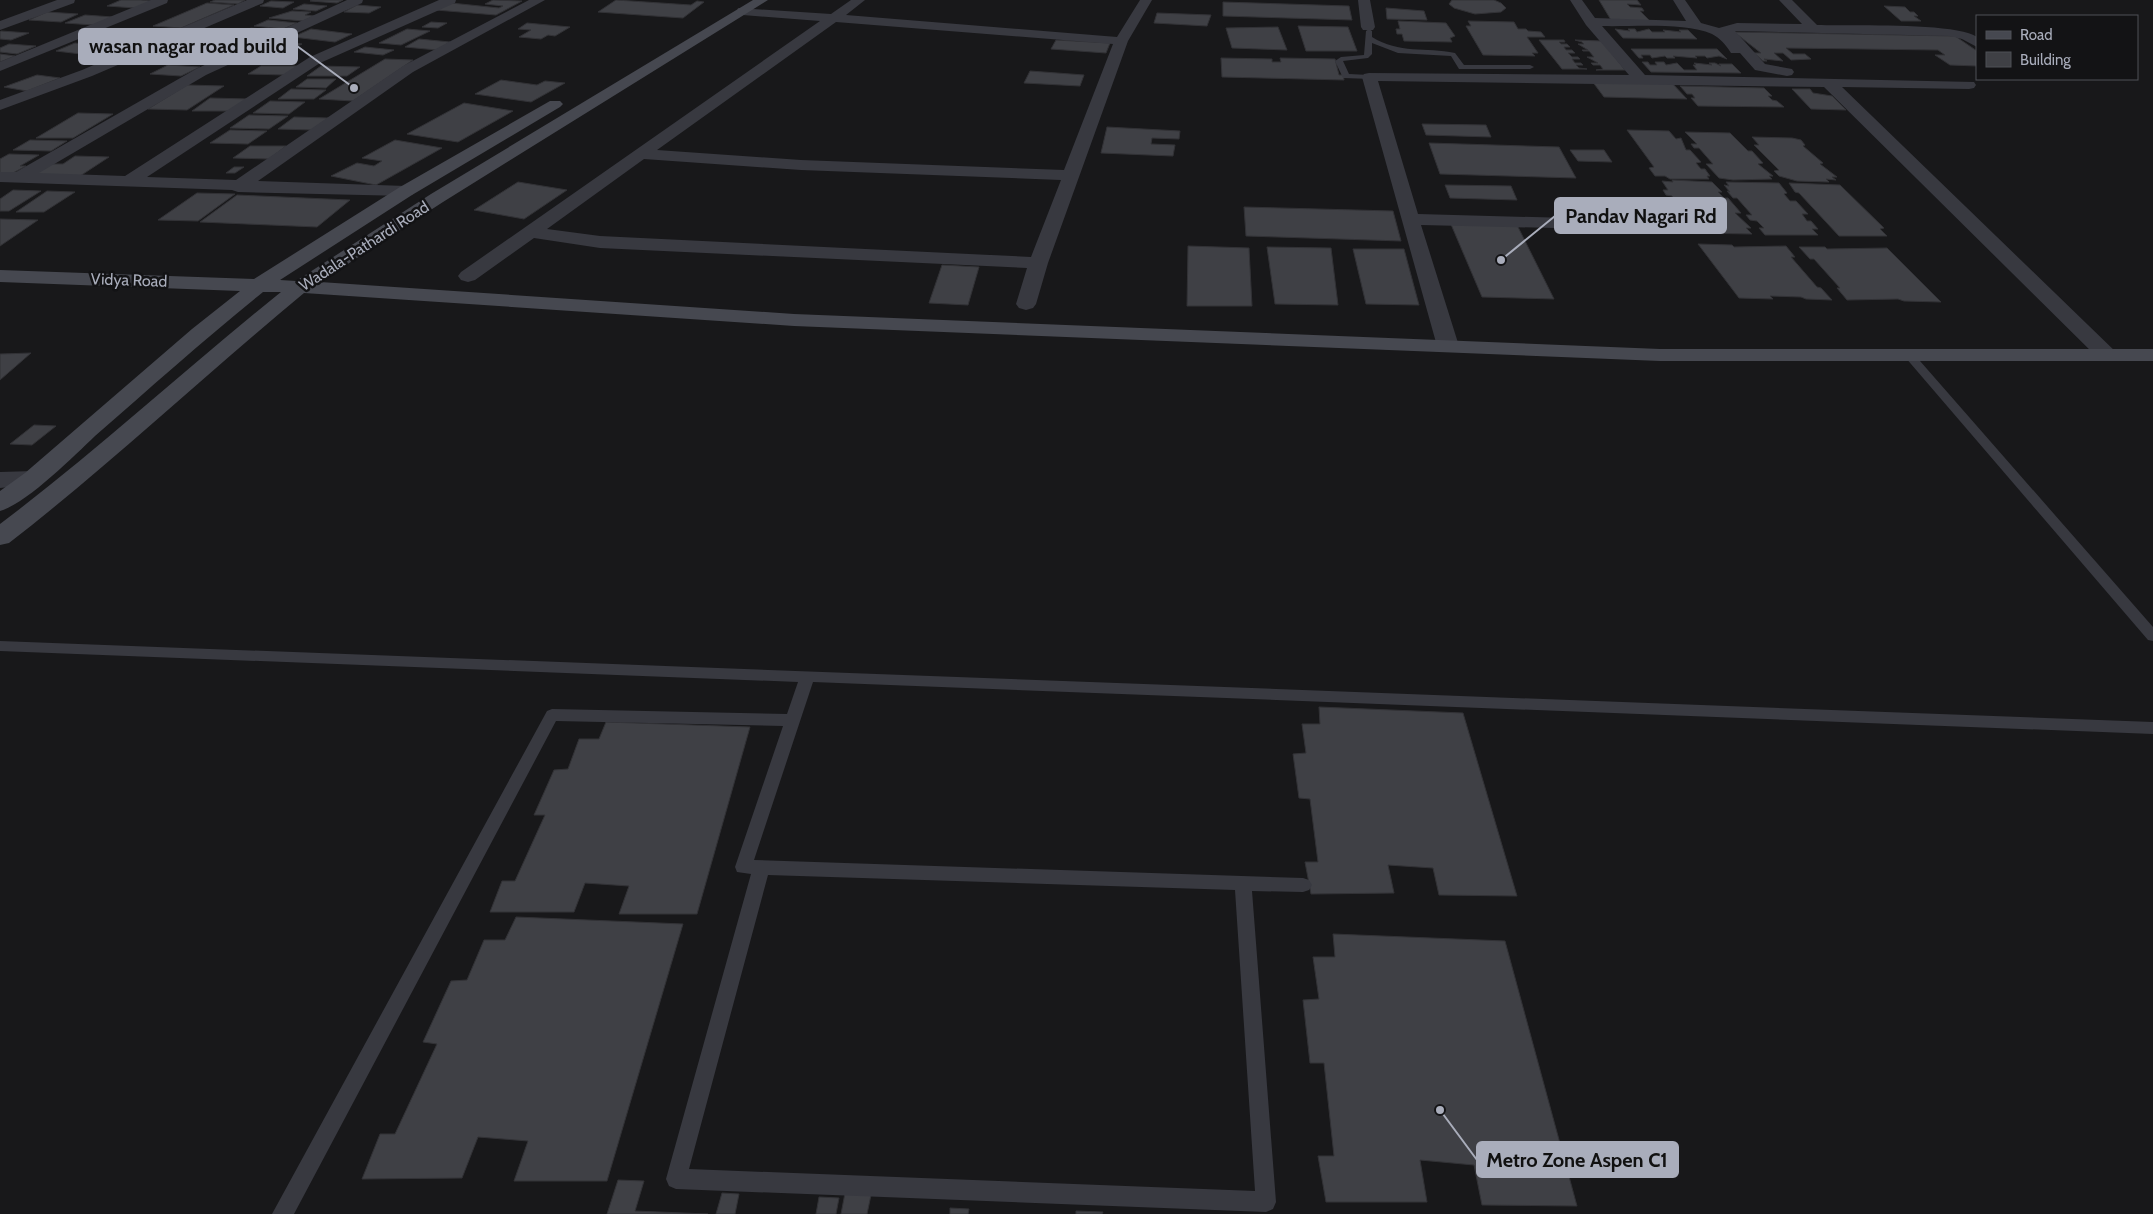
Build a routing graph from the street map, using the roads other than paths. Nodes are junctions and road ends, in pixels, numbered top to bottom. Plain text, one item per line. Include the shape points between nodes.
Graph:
1 (69, 0) edge
2 (162, 0) edge
3 (258, 0) edge
4 (357, 0) edge
5 (450, 0) edge
6 (539, 0) edge
7 (762, 0) edge
8 (859, 0) edge
9 (1146, 0) edge
10 (1364, 0) edge
11 (1576, 0) edge
12 (1679, 0) edge
13 (1785, 0) edge
14 (738, 5) edge
15 (0, 14) edge
16 (28, 15) junction
17 (832, 18) junction
18 (699, 20) dead end
19 (1591, 22) junction
20 (1696, 25) junction
21 (0, 26) edge
22 (1814, 29) junction
23 (1368, 32) junction
24 (1121, 41) junction
25 (1976, 43) edge
26 (1740, 54) dead end
27 (0, 67) edge
28 (1530, 67) dead end
29 (1369, 77) junction
30 (1957, 77) junction
31 (1976, 77) edge
32 (1641, 79) junction
33 (1828, 82) junction
34 (564, 99) dead end
35 (0, 105) edge
36 (640, 154) junction
37 (1071, 174) junction
38 (0, 177) edge
39 (18, 178) junction
40 (130, 180) junction
41 (238, 187) junction
42 (406, 192) junction
43 (1410, 219) junction
44 (1641, 224) dead end
45 (530, 232) junction
46 (1038, 263) junction
47 (0, 276) edge
48 (468, 276) dead end
49 (259, 285) junction
50 (300, 287) junction
51 (1026, 304) dead end
52 (1448, 346) junction
53 (1909, 355) junction
54 (2108, 355) junction
55 (2153, 355) edge
56 (34, 478) junction
57 (0, 480) edge
58 (0, 503) edge
59 (0, 537) edge
60 (2153, 636) edge
61 (0, 646) edge
62 (807, 677) junction
63 (792, 720) junction
64 (2153, 728) edge
65 (762, 867) junction
66 (1243, 884) junction
67 (1303, 885) dead end
68 (283, 1214) edge

1 - 16 street
2 - 27 street
3 - 35 street via 87,73
4 - 39 street via 201,72
5 - 40 street via 315,60
6 - 41 street via 408,69
7 - 14 main road, Wadala-Pathardi Road
8 - 17 street
9 - 24 street
10 - 23 street
11 - 19 street
12 - 20 street
13 - 22 street
14 - 17 street
14 - 18 main road, Wadala-Pathardi Road
14 - 50 main road, Wadala-Pathardi Road
15 - 16 street
16 - 21 street
17 - 24 street
17 - 36 street
19 - 20 street
19 - 32 street
20 - 26 street via 1728,38
22 - 25 street via 1950,32 1967,36
22 - 30 street via 1725,29 1760,67 1768,70
23 - 28 lane via 1380,46 1393,51 1453,54 1462,67
23 - 29 lane via 1366,57 1338,61 1346,76
24 - 37 street
29 - 32 street
29 - 43 street
30 - 31 street
30 - 33 street via 1969,85
32 - 33 street
33 - 54 street
34 - 42 main road, Wadala-Pathardi Road
36 - 37 street via 801,165
36 - 45 street
37 - 46 street
38 - 39 street
39 - 40 street
40 - 41 street
41 - 42 street
42 - 49 main road, Wadala-Pathardi Road
43 - 44 street
43 - 52 street
45 - 46 street via 600,242
45 - 48 street
46 - 51 street
47 - 49 main road, Vidya Road
49 - 50 main road, Vidya Road
49 - 56 main road, Wadala-Pathardi Road via 199,333
50 - 52 main road, Vidya Road via 794,320
50 - 59 main road, Wadala-Pathardi Road via 64,489
52 - 53 main road, Vidya Road via 1660,355
53 - 54 main road, Vidya Road
53 - 60 lane
54 - 55 main road, Vidya Road
56 - 57 street
56 - 58 main road, Wadala-Pathardi Road
61 - 62 lane
62 - 63 lane
62 - 64 lane
63 - 65 lane via 743,867
63 - 68 lane via 552,716
65 - 66 lane
65 - 66 lane via 676,1179 1266,1202
66 - 67 lane

